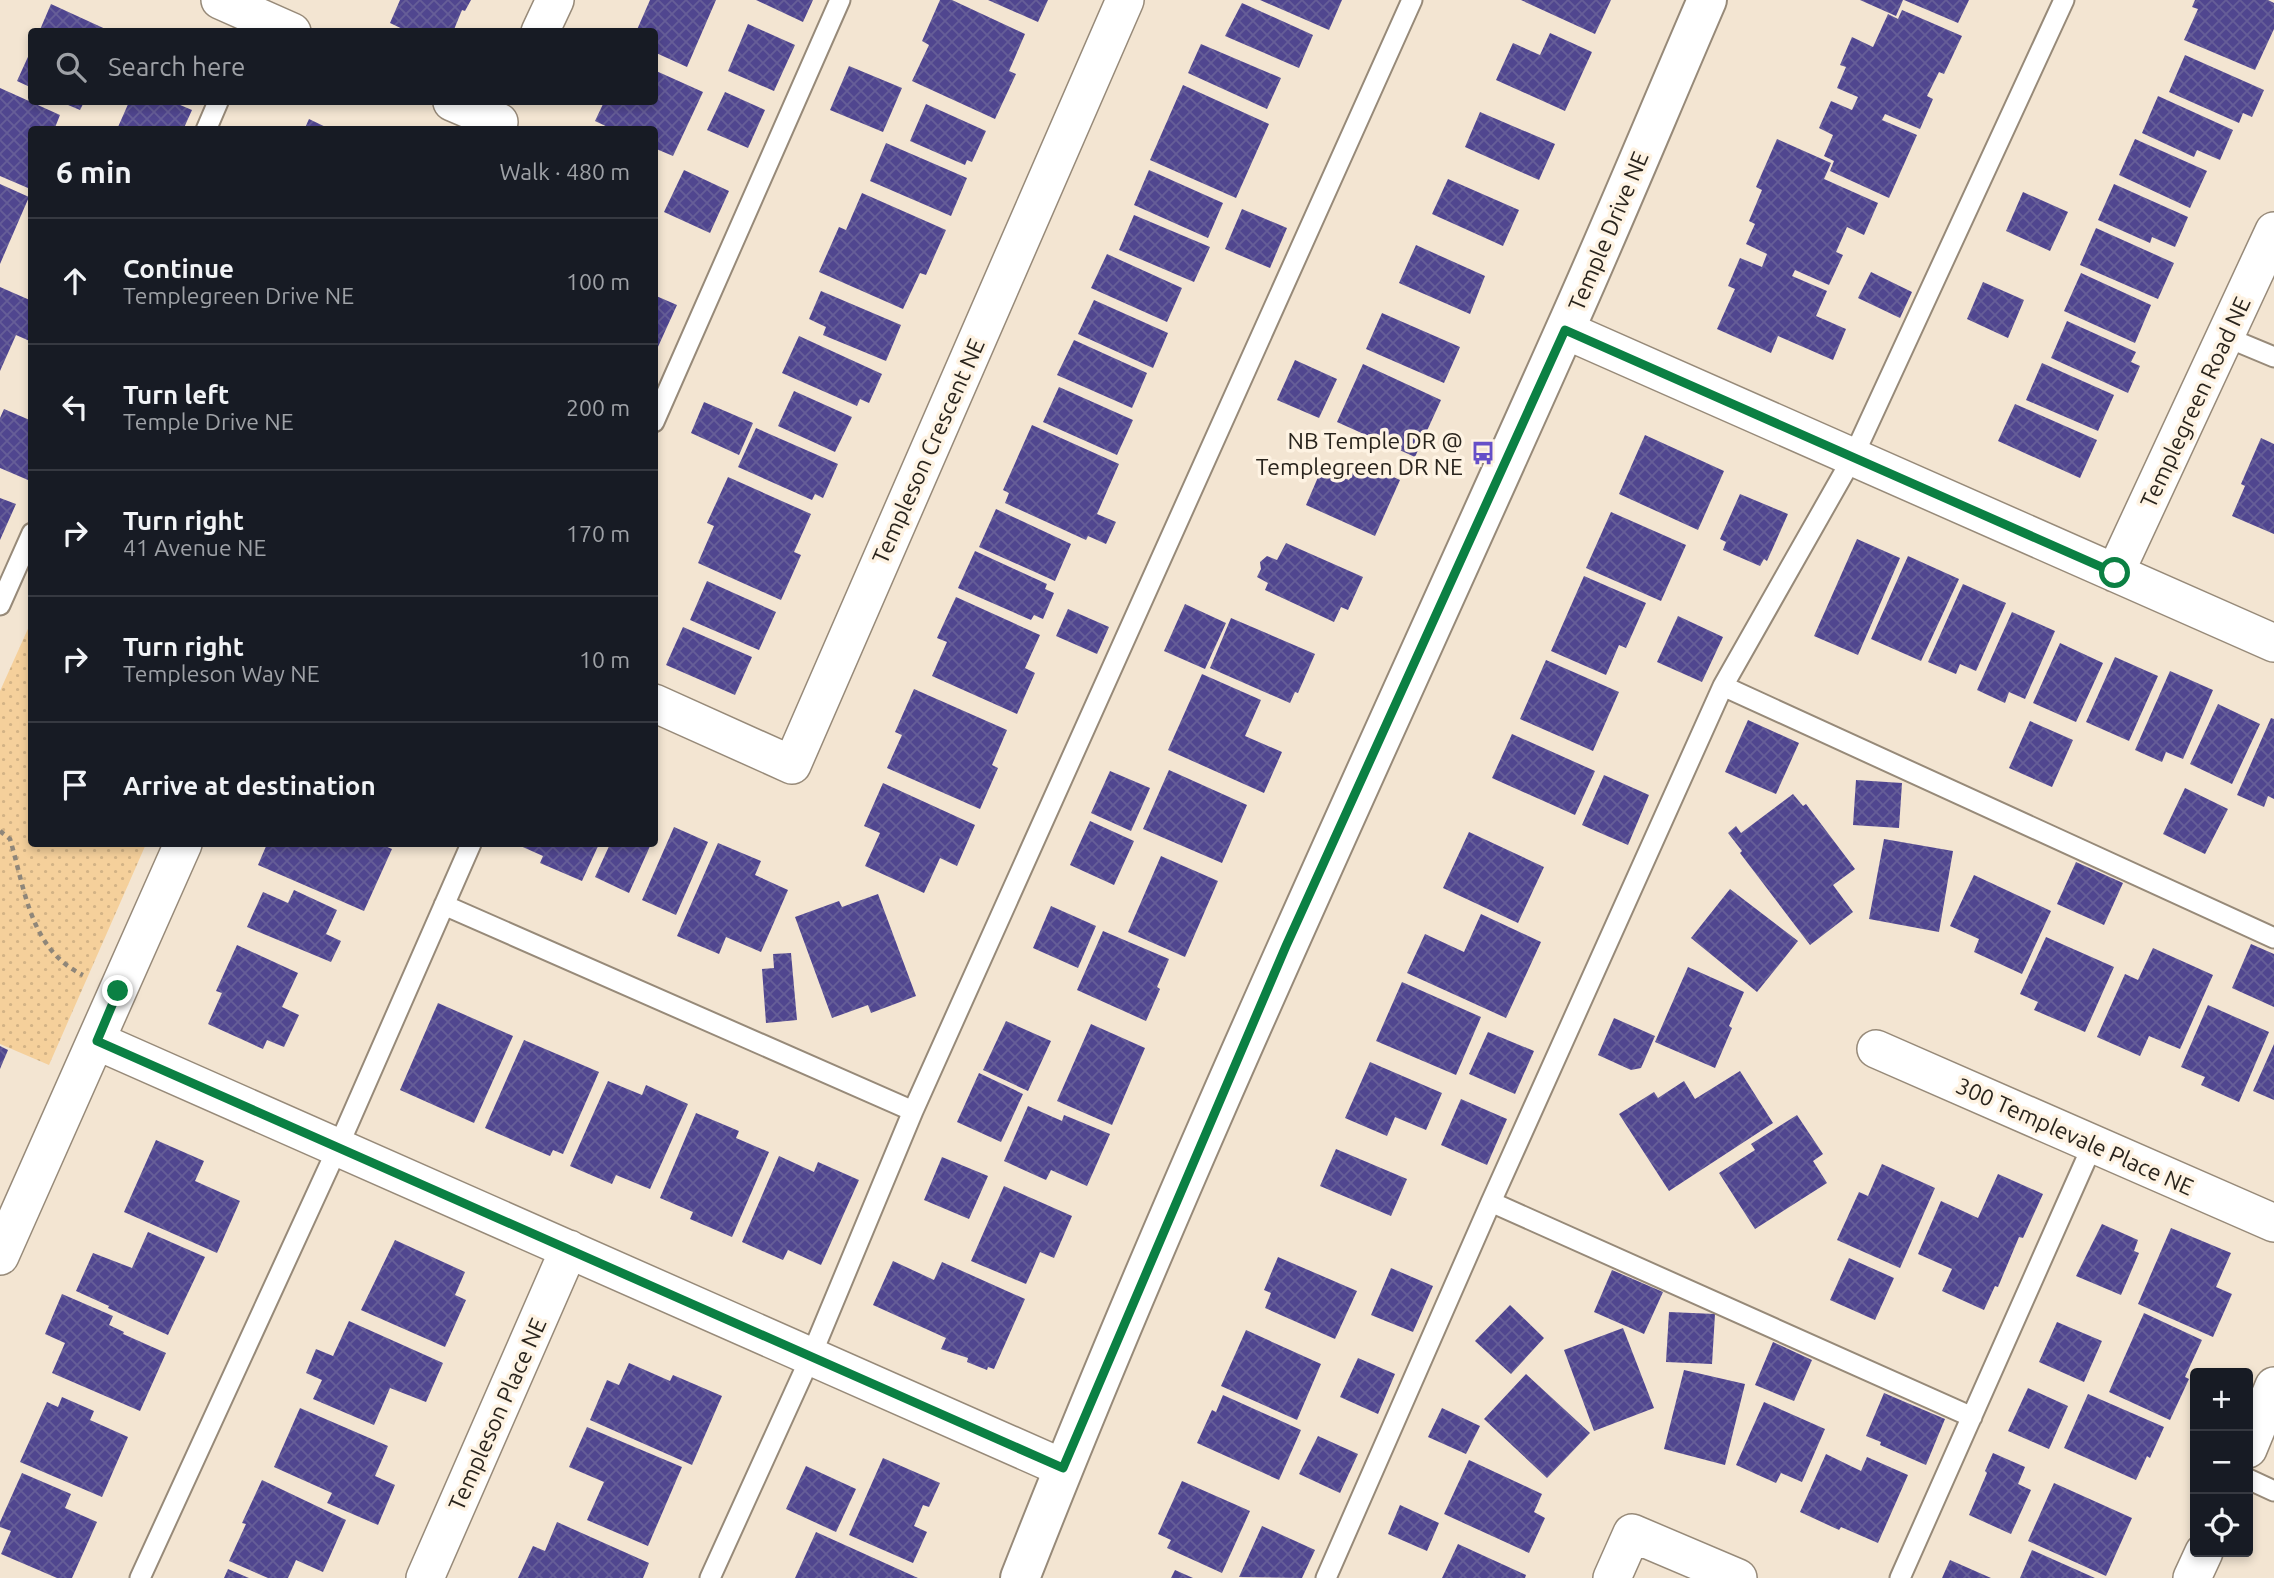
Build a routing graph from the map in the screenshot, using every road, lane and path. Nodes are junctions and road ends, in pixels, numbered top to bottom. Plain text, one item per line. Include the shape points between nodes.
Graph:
1 (220, 0) edge
2 (555, 0) edge
3 (840, 0) edge
4 (1125, 0) edge
5 (1412, 0) edge
6 (1707, 0) edge
7 (2064, 0) edge
8 (255, 16) edge
9 (283, 28) edge
10 (542, 28) edge
11 (217, 105) edge
12 (461, 105) edge
13 (501, 118) edge
14 (208, 126) edge
15 (2274, 231) edge
16 (1565, 330) junction
17 (2226, 337) junction
18 (2274, 357) edge
19 (658, 413) edge
20 (1853, 457) junction
21 (28, 542) edge
22 (2115, 573) junction
23 (0, 605) edge
24 (2274, 643) edge
25 (1723, 686) junction
26 (658, 705) edge
27 (0, 831) edge
28 (182, 847) edge
29 (470, 847) edge
30 (444, 905) junction
31 (2274, 938) edge
32 (118, 991) junction
33 (97, 1041) junction
34 (1876, 1049) dead end
35 (913, 1111) junction
36 (2093, 1144) junction
37 (338, 1147) junction
38 (1491, 1202) junction
39 (2274, 1223) edge
40 (569, 1249) junction
41 (0, 1256) edge
42 (811, 1356) junction
43 (2274, 1386) edge
44 (1972, 1418) junction
45 (2253, 1437) edge
46 (1063, 1468) junction
47 (2253, 1481) edge
48 (2274, 1490) edge
49 (2202, 1557) edge
50 (140, 1578) edge
51 (425, 1578) edge
52 (710, 1578) edge
53 (1020, 1578) edge
54 (1326, 1578) edge
55 (1612, 1578) edge
56 (1738, 1578) edge
57 (1900, 1578) edge
58 (2192, 1578) edge

1 - 8 street
2 - 10 street
3 - 19 lane
4 - 26 street, Templeson Crescent NE via 792,765
5 - 35 lane
6 - 16 street, Temple Drive NE
7 - 20 lane
8 - 9 street
11 - 14 lane
12 - 13 street
15 - 17 street, Templegreen Road NE
16 - 20 street
16 - 46 street, Temple Drive NE via 1286,946
17 - 18 lane
17 - 22 street, Templegreen Road NE
20 - 22 street
20 - 25 lane
21 - 23 lane
22 - 24 street
25 - 31 lane
25 - 38 lane
27 - 32 path via 10,839 38,934 72,970
28 - 32 street
29 - 30 lane
30 - 35 lane
30 - 37 lane
32 - 33 street
33 - 37 street
33 - 41 street
34 - 36 street, 300 Templevale Place NE
35 - 42 lane
36 - 39 street, 300 Templevale Place NE
36 - 44 lane
37 - 40 street
37 - 50 lane
38 - 44 lane
38 - 54 lane
40 - 42 street
40 - 51 street, Templeson Place NE
42 - 46 street
42 - 52 lane
43 - 45 street
44 - 57 lane
46 - 53 street, Temple Drive NE
47 - 48 lane
49 - 58 street
55 - 56 street via 1632,1533

